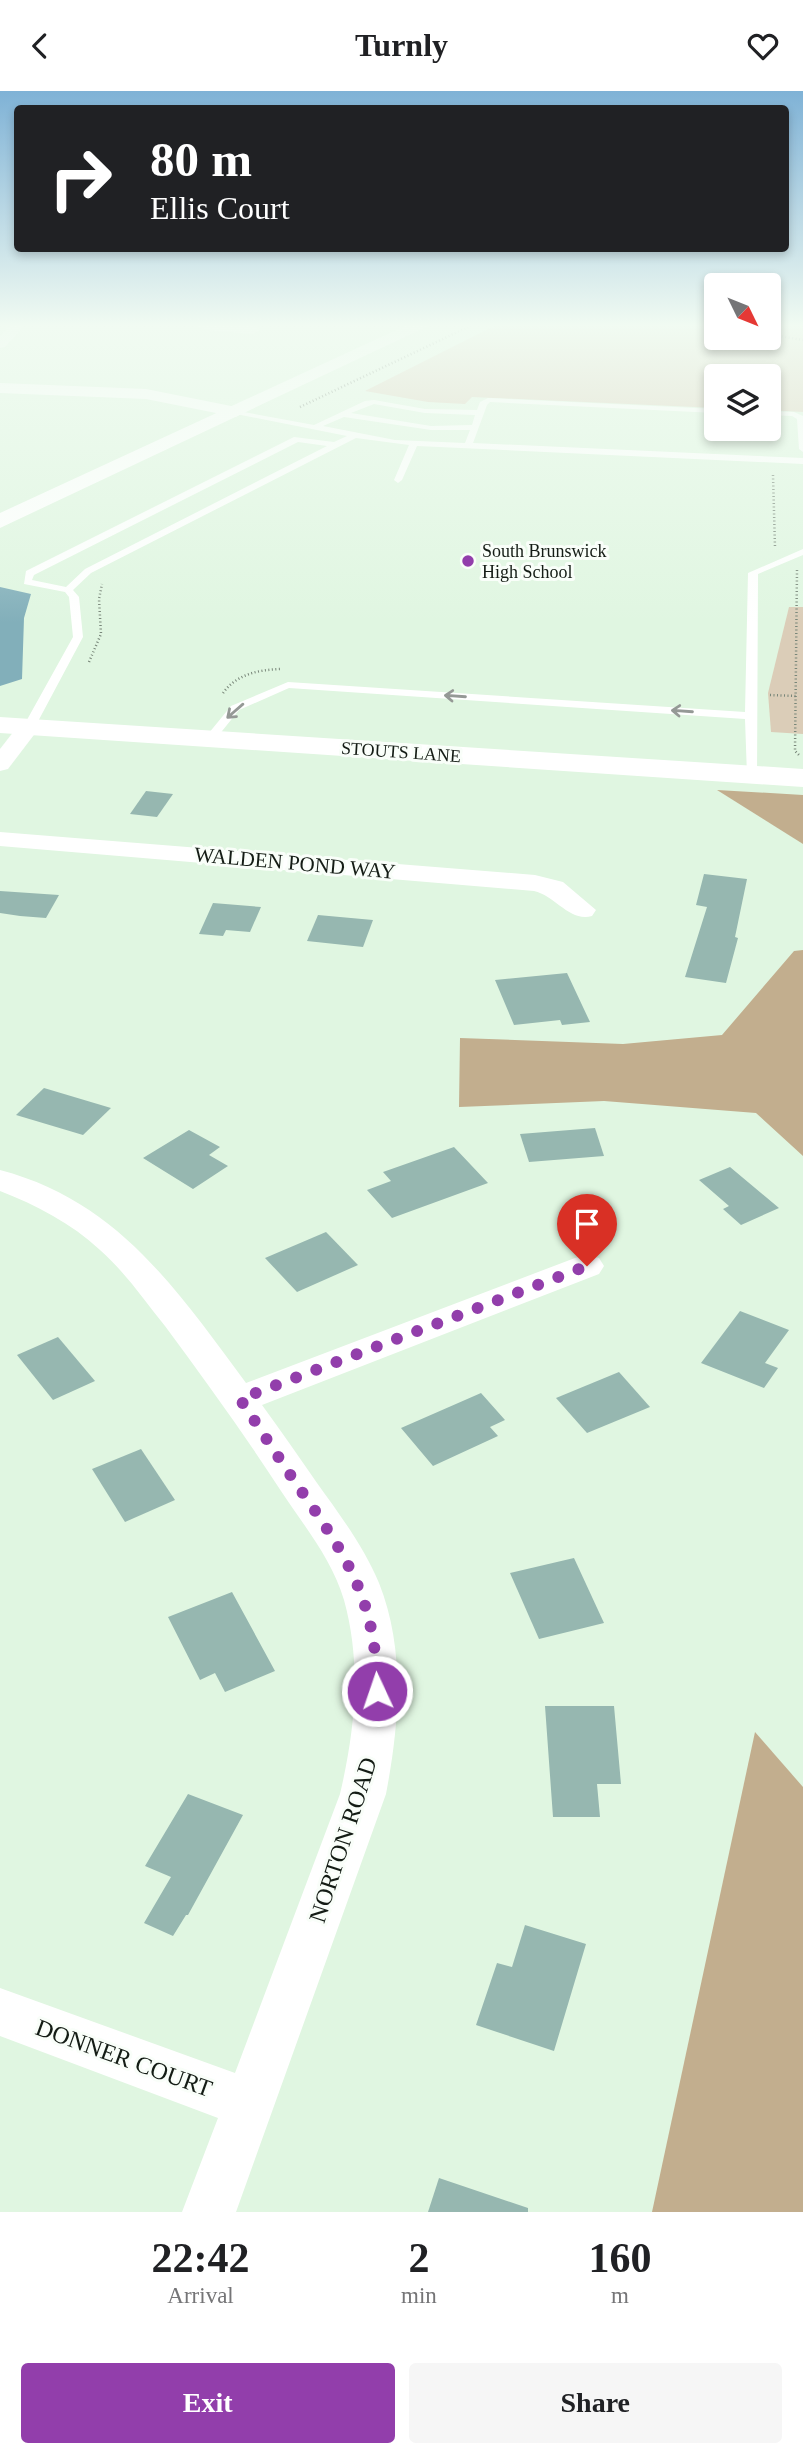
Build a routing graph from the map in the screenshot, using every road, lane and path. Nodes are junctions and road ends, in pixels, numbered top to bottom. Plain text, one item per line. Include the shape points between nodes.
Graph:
1 (208, 425) edge
2 (305, 425) edge
3 (320, 425) edge
4 (412, 425) edge
5 (801, 425) edge
6 (316, 427) junction
7 (475, 427) joint
8 (355, 435) junction
9 (414, 443) junction
10 (335, 446) junction
11 (468, 446) junction
12 (803, 449) edge
13 (803, 461) edge
14 (398, 480) dead end
15 (773, 488) dead end
16 (168, 504) junction
17 (180, 506) dead end
18 (192, 509) dead end
19 (204, 512) junction
20 (0, 521) edge
21 (803, 552) edge
22 (779, 562) junction
23 (796, 566) dead end
24 (106, 577) dead end
25 (68, 590) junction
26 (83, 670) dead end
27 (750, 716) junction
28 (0, 725) edge
29 (29, 727) junction
30 (210, 739) junction
31 (803, 757) edge
32 (0, 764) edge
33 (753, 775) junction
34 (803, 778) edge
35 (0, 839) edge
36 (583, 910) dead end
37 (0, 1181) edge
38 (587, 1266) dead end
39 (240, 1399) junction
40 (0, 2012) edge
41 (249, 2103) junction
42 (209, 2212) edge

1 - 20 street
2 - 6 lane
3 - 6 lane
4 - 7 lane
5 - 12 lane
6 - 8 lane
7 - 11 lane
8 - 9 lane
8 - 10 lane
9 - 11 lane
9 - 14 lane
10 - 16 lane via 297,439
10 - 19 lane
11 - 13 lane
15 - 22 path via 775,552 761,559
16 - 17 lane
16 - 25 lane via 29,573 27,582
18 - 19 lane
19 - 25 lane via 88,571
21 - 22 lane
22 - 27 lane via 752,573
23 - 31 path via 795,751
24 - 26 path via 97,599 100,636
25 - 29 lane via 74,597 78,637
27 -> 30 lane via 288,685 235,708
27 - 33 lane
28 - 29 street, STOUTS LANE
29 - 30 street, STOUTS LANE
29 - 32 street
30 - 33 street, STOUTS LANE
33 - 34 street, STOUTS LANE
35 - 36 street, WALDEN POND WAY via 535,883 554,888
37 - 39 street, NORTON ROAD via 75,1213 122,1251
38 - 39 street
39 - 41 street, NORTON ROAD via 349,1563 369,1621 378,1711 363,1794
40 - 41 street, DONNER COURT
41 - 42 street, NORTON ROAD

